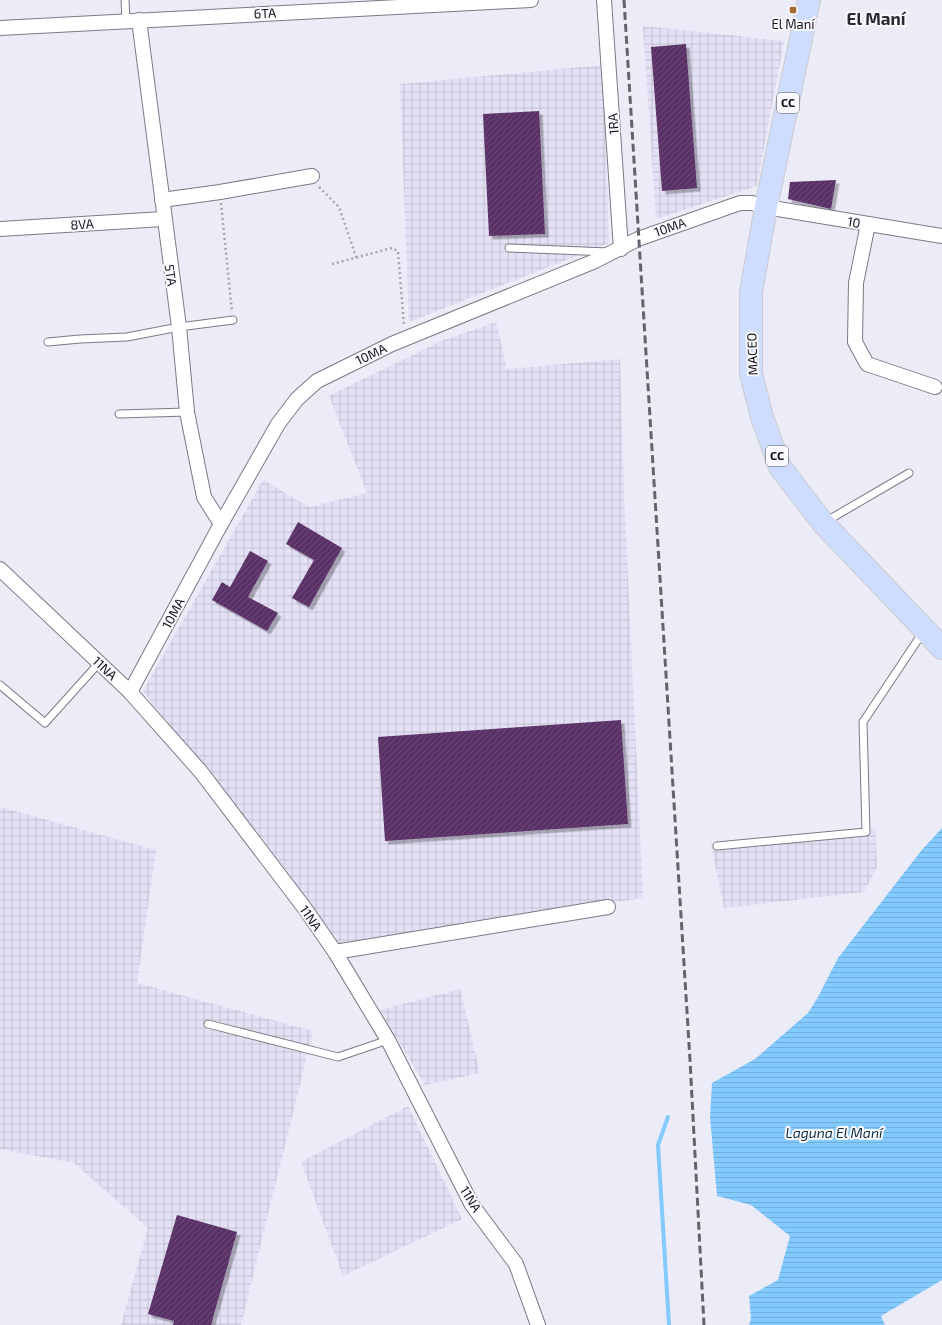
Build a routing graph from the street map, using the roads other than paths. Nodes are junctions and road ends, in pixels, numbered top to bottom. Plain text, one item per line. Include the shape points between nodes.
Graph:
1 (125, 0) edge
2 (531, 0) edge
3 (604, 0) edge
4 (809, 0) edge
5 (492, 1) edge
6 (132, 20) junction
7 (0, 28) edge
8 (312, 176) road end
9 (162, 200) junction
10 (766, 207) junction
11 (164, 219) junction
12 (868, 224) junction
13 (0, 229) edge
14 (942, 236) edge
15 (509, 248) dead end
16 (618, 250) junction
17 (233, 320) road end
18 (179, 327) junction
19 (48, 342) dead end
20 (935, 387) dead end
21 (187, 412) junction
22 (119, 414) dead end
23 (909, 472) dead end
24 (221, 524) junction
25 (823, 524) junction
26 (0, 569) edge
27 (924, 630) junction
28 (942, 648) edge
29 (99, 663) junction
30 (0, 685) edge
31 (130, 692) junction
32 (717, 846) dead end
33 (608, 907) dead end
34 (335, 952) junction
35 (208, 1024) dead end
36 (388, 1040) junction
37 (538, 1325) edge

1 - 6 lane, 5TA
2 - 5 street, 6TA
3 - 16 street, 1RA
4 - 10 main road, MACEO / CC
5 - 6 street, 6TA
6 - 7 street, 6TA
6 - 9 street, 5TA
8 - 9 street
9 - 11 street, 5TA
10 - 12 street, 10
10 - 16 street, 10MA via 752,202 740,202 638,238
10 - 25 main road, MACEO / CC via 751,292 751,374 762,417 780,467
11 - 13 street, 8VA
11 - 18 street, 5TA
12 - 14 street, 10
12 - 20 street via 856,283 855,342 867,364
15 - 16 lane
16 - 24 street, 10MA via 405,338 316,381 296,399 278,424
17 - 18 lane
18 - 19 lane via 127,337
18 - 21 street, 5TA
21 - 22 lane
21 - 24 street, 5TA via 204,497
23 - 25 lane
24 - 31 street, 10MA
25 - 27 main road, MACEO / CC
26 - 29 street, 11NA
27 - 28 main road, MACEO / CC
27 - 32 lane via 864,722 866,832
29 - 30 lane via 45,723
29 - 31 street, 11NA
31 - 34 street, 11NA via 201,772
33 - 34 street
34 - 36 street, 11NA
35 - 36 lane via 338,1057
36 - 37 street, 11NA via 472,1204 516,1264

